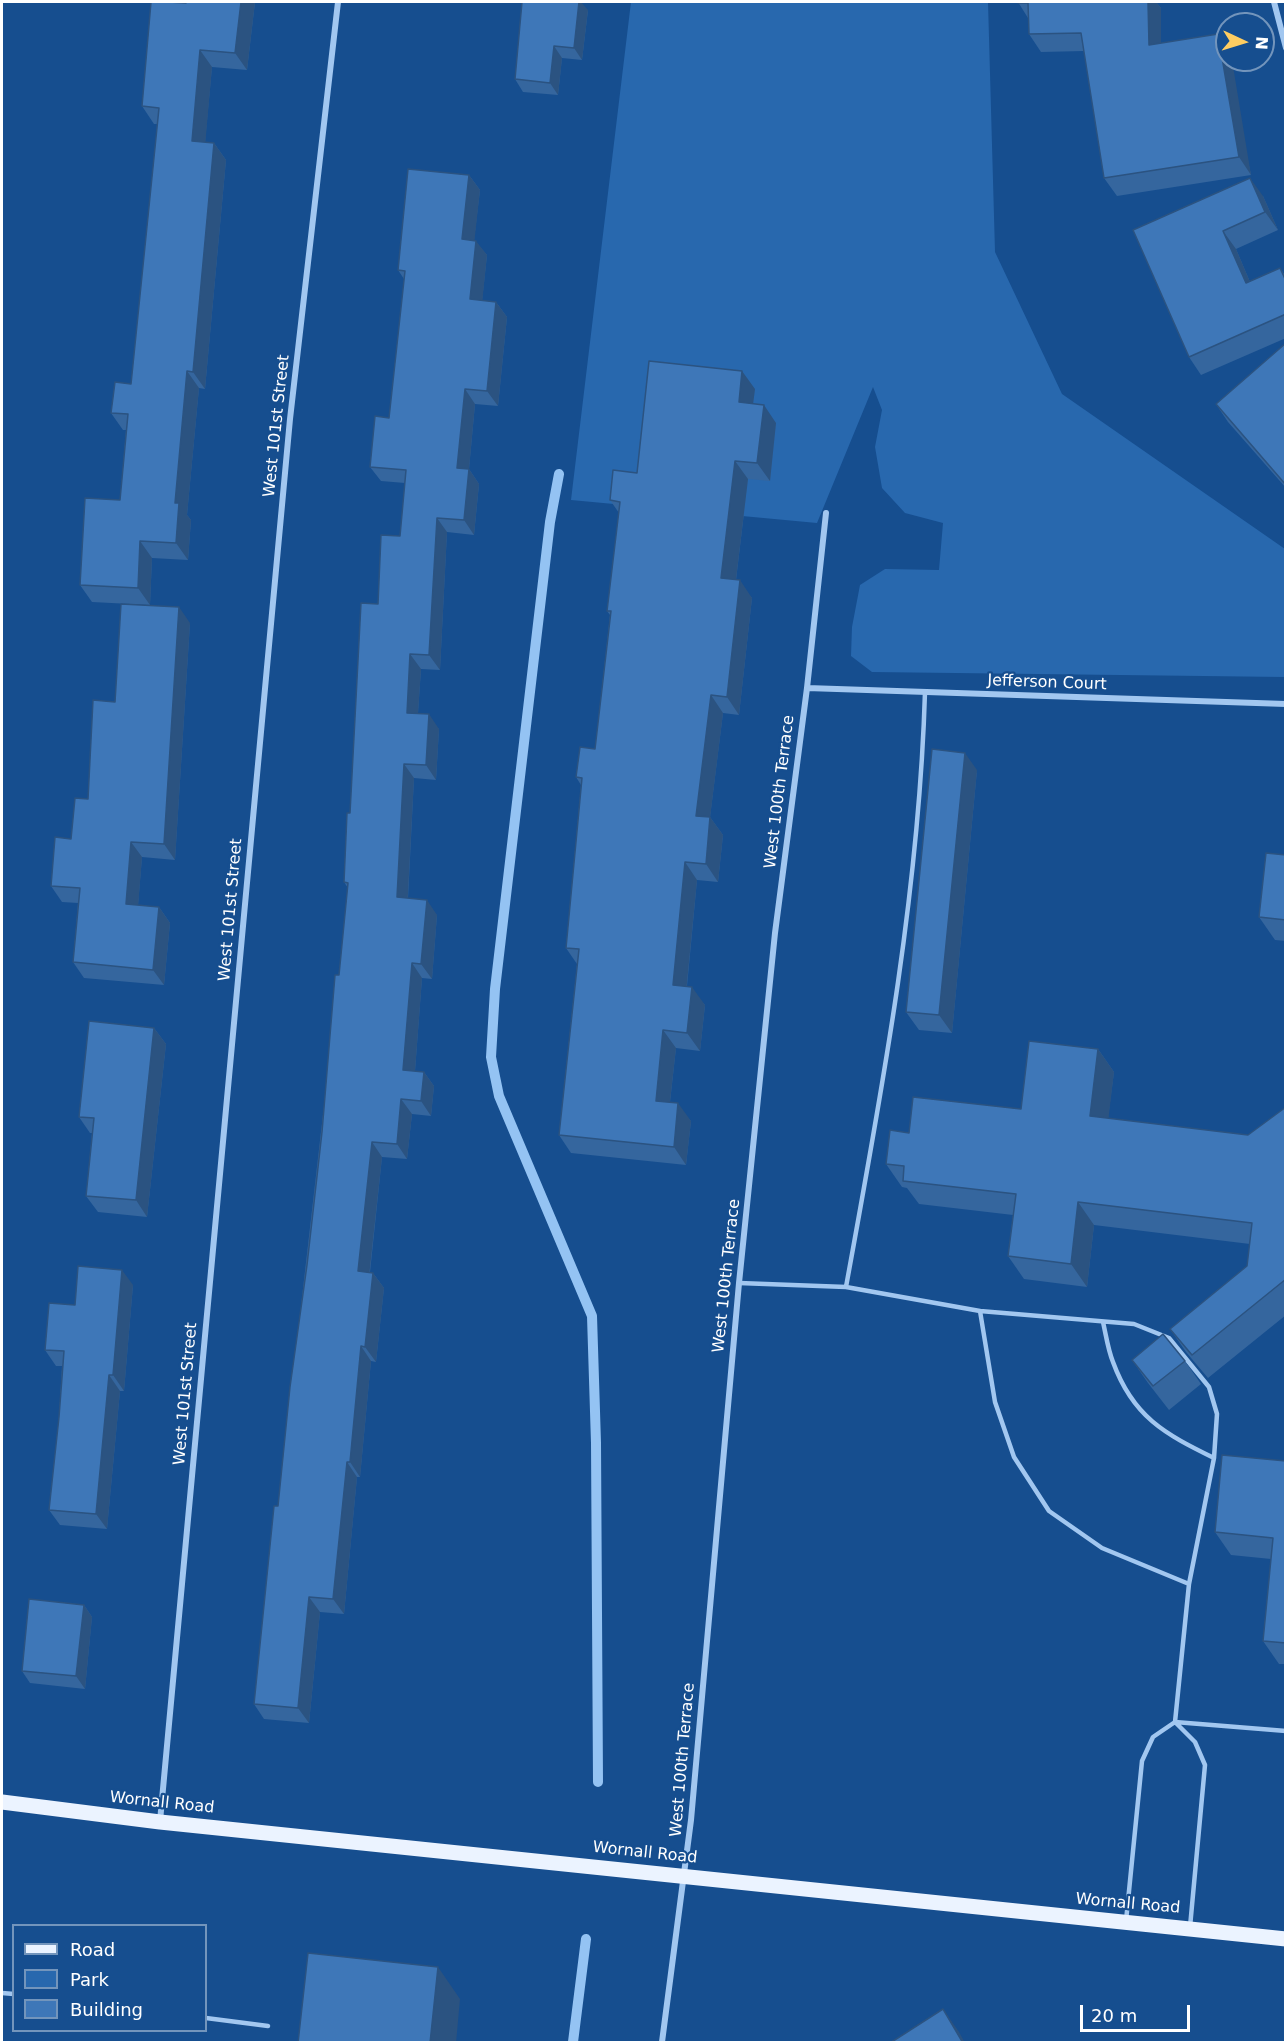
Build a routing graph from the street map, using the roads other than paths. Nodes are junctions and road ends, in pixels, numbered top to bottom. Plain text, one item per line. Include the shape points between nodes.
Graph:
1 (338, 2) edge
2 (1274, 2) edge
3 (1286, 48) edge
4 (826, 513) dead end
5 (807, 688) junction
6 (925, 692) junction
7 (1286, 704) edge
8 (739, 1283) junction
9 (846, 1287) junction
10 (980, 1311) junction
11 (1103, 1322) junction
12 (1214, 1458) junction
13 (1189, 1584) junction
14 (1175, 1722) junction
15 (1286, 1731) edge
16 (2, 1802) edge
17 (160, 1822) junction
18 (684, 1875) junction
19 (1126, 1923) junction
20 (1190, 1928) junction
21 (1286, 1939) edge
22 (207, 2018) edge
23 (268, 2026) dead end
24 (662, 2043) edge

1 - 17 street, West 101st Street via 289,431
2 - 3 street
4 - 5 street, West 100th Terrace
5 - 6 street, Jefferson Court
5 - 8 street, West 100th Terrace
6 - 7 street, Jefferson Court
6 - 9 lane via 908,924
8 - 9 lane
8 - 18 street, West 100th Terrace
9 - 10 lane
10 - 11 lane
10 - 13 lane via 995,1402 1010,1446 1049,1511 1102,1548
11 - 12 lane via 1112,1362 1134,1404 1155,1425
11 - 12 lane via 1134,1324 1169,1338 1209,1387 1217,1414
12 - 13 lane
13 - 14 lane
14 - 15 lane
14 - 19 lane via 1153,1737 1142,1761
14 - 20 lane via 1195,1742 1205,1765
16 - 17 main road, Wornall Road
17 - 18 main road, Wornall Road
18 - 19 main road, Wornall Road
18 - 24 street, West 100th Terrace
19 - 20 main road, Wornall Road
20 - 21 main road, Wornall Road
22 - 23 lane

